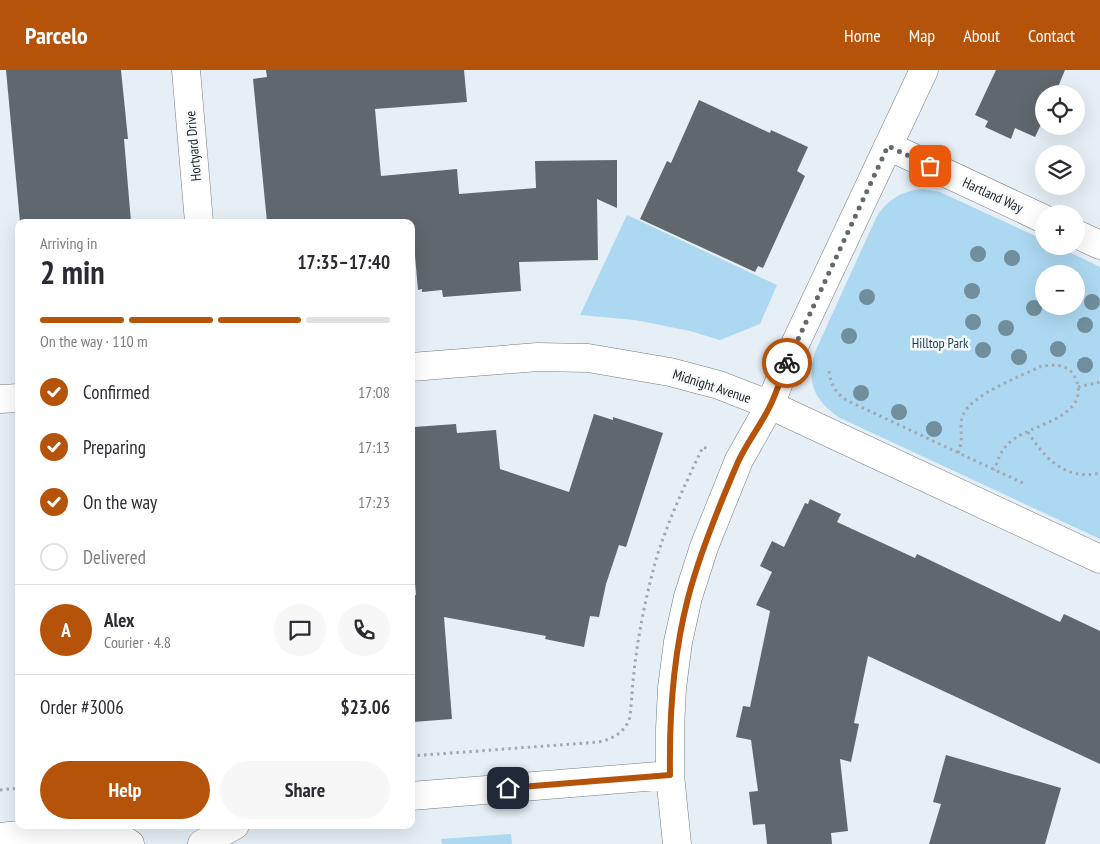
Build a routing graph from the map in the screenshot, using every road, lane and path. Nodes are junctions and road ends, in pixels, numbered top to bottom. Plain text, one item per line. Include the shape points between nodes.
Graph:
1 (186, 70) edge
2 (924, 70) edge
3 (888, 146) junction
4 (1035, 215) edge
5 (199, 219) edge
6 (1085, 238) edge
7 (1100, 245) edge
8 (415, 367) edge
9 (829, 371) dead end
10 (1100, 382) edge
11 (1078, 388) junction
12 (15, 398) edge
13 (0, 399) edge
14 (770, 406) junction
15 (1028, 432) junction
16 (710, 450) dead end
17 (958, 453) junction
18 (994, 470) junction
19 (1100, 472) edge
20 (1029, 486) dead end
21 (1100, 559) edge
22 (415, 756) edge
23 (670, 775) junction
24 (15, 788) edge
25 (0, 790) edge
26 (415, 796) edge
27 (228, 829) edge
28 (0, 837) edge
29 (130, 844) edge
30 (202, 844) edge
31 (676, 844) edge

1 - 5 street, Hortyard Drive
2 - 3 street
3 - 4 street, Hartland Way
3 - 14 street via 789,357
6 - 7 street
8 - 14 street, Midnight Avenue via 538,357 588,358 670,372 719,386
9 - 17 path via 839,396
10 - 11 path
11 - 15 path via 1077,400 1069,410
11 - 17 path via 1074,374 1069,370 1048,365 978,398 971,402 962,416 962,444
12 - 13 street
14 - 21 street, Midnight Avenue
14 - 23 street via 739,460 688,597 672,688
15 - 18 path via 1003,449
15 - 19 path via 1044,456 1060,466 1079,474
16 - 22 path via 703,447 674,509 655,562 636,656 630,717 621,733 599,742
17 - 18 path
18 - 20 path
23 - 26 street
23 - 31 street
24 - 25 path
27 - 30 street
28 - 29 street via 84,832 111,835

